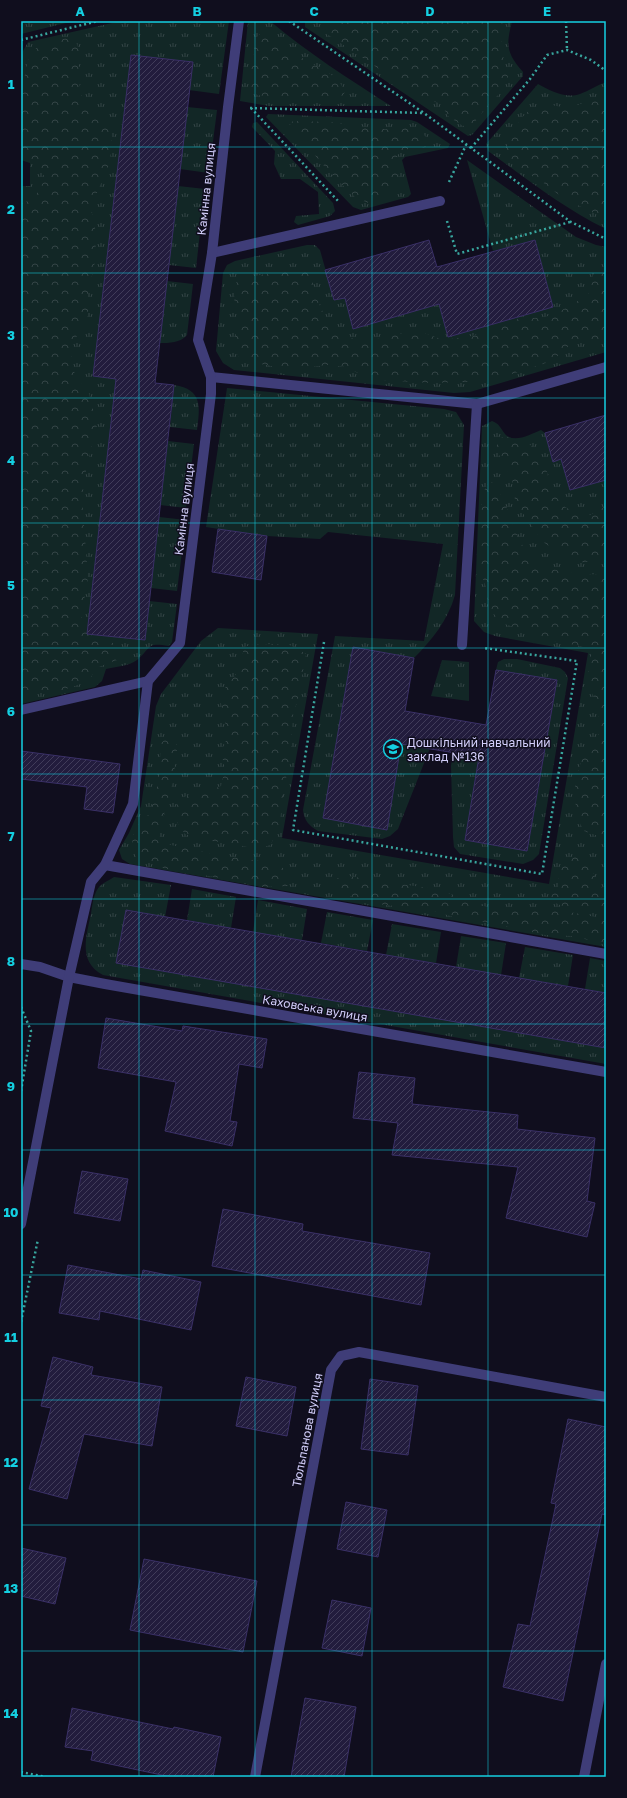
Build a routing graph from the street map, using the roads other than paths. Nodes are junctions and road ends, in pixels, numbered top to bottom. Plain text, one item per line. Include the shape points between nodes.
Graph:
1 (239, 21) edge
2 (440, 201) road end
3 (212, 253) junction
4 (606, 367) edge
5 (211, 377) junction
6 (476, 404) junction
7 (462, 644) road end
8 (148, 681) junction
9 (21, 710) edge
10 (105, 865) junction
11 (606, 954) edge
12 (21, 964) edge
13 (69, 977) junction
14 (606, 1072) edge
15 (21, 1224) edge
16 (606, 1397) edge
17 (606, 1664) edge
18 (255, 1777) edge
19 (584, 1777) edge

1 - 3 street, Камінна вулиця
2 - 3 street
3 - 5 street, Камінна вулиця via 198,340
4 - 6 street
5 - 6 street
5 - 8 street, Камінна вулиця via 180,643
6 - 7 street
8 - 9 street
8 - 10 street via 133,804
10 - 11 street
10 - 13 street via 91,882
12 - 13 street, Каховська вулиця via 40,967
13 - 14 street, Каховська вулиця
13 - 15 street
16 - 18 street, Тюльпанова вулиця via 358,1352 341,1356 331,1370
17 - 19 street

